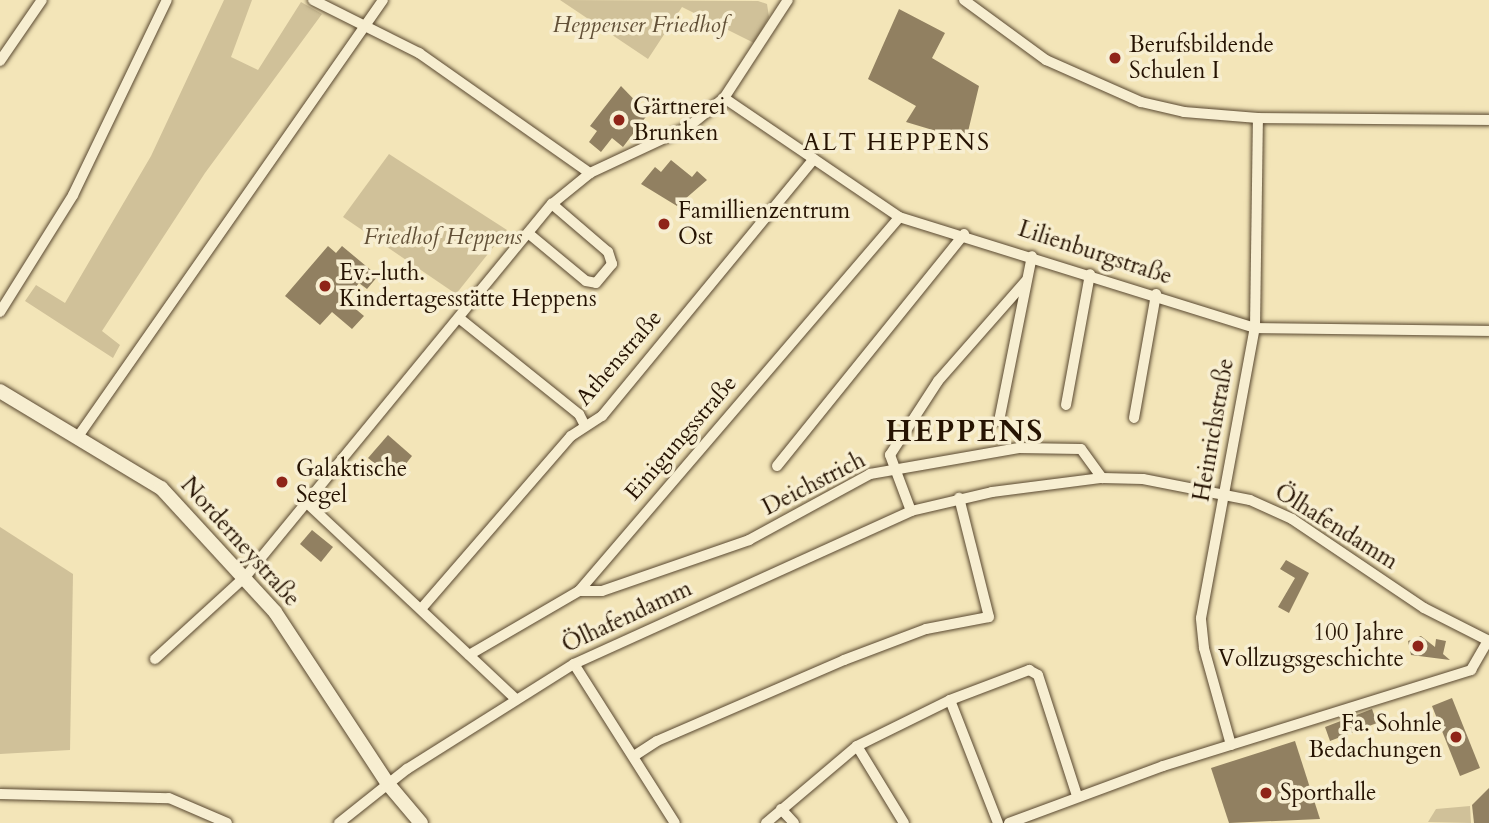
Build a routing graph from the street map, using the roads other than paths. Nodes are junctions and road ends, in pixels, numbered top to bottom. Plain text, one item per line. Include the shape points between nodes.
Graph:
1 (42, 0) edge
2 (167, 0) edge
3 (313, 0) edge
4 (383, 0) edge
5 (788, 0) edge
6 (964, 0) edge
7 (364, 24) junction
8 (0, 61) edge
9 (724, 98) junction
10 (1258, 118) junction
11 (1489, 120) edge
12 (814, 159) junction
13 (590, 173) junction
14 (552, 204) junction
15 (899, 217) junction
16 (528, 233) junction
17 (964, 234) junction
18 (1032, 256) junction
19 (1090, 274) junction
20 (1026, 281) junction
21 (1156, 294) junction
22 (0, 312) edge
23 (459, 318) junction
24 (1255, 328) junction
25 (1489, 331) edge
26 (0, 391) edge
27 (1066, 405) dead end
28 (1134, 418) dead end
29 (999, 421) dead end
30 (585, 426) junction
31 (77, 438) junction
32 (777, 467) dead end
33 (894, 471) junction
34 (1102, 478) junction
35 (1224, 492) junction
36 (959, 498) junction
37 (306, 502) junction
38 (911, 511) junction
39 (246, 576) junction
40 (579, 592) junction
41 (421, 609) junction
42 (1489, 641) edge
43 (469, 655) junction
44 (155, 659) dead end
45 (574, 664) junction
46 (516, 699) junction
47 (950, 700) junction
48 (1231, 745) junction
49 (857, 746) junction
50 (634, 756) junction
51 (388, 784) junction
52 (0, 794) edge
53 (1077, 796) junction
54 (781, 808) junction
55 (228, 823) edge
56 (339, 823) edge
57 (421, 823) edge
58 (676, 823) edge
59 (766, 823) edge
60 (794, 823) edge
61 (905, 823) edge
62 (998, 823) edge
63 (1009, 823) edge

1 - 8 street
2 - 22 street via 73,195
3 - 7 street
4 - 7 street
5 - 9 street
6 - 10 street via 1046,60 1141,102
7 - 13 street via 419,52
7 - 31 street
9 - 12 street, Lilienburgstraße
9 - 13 street via 688,127
10 - 11 street
10 - 24 street, Heinrichstraße
12 - 15 street, Lilienburgstraße
12 - 30 street, Athenstraße via 602,416
13 - 14 street
14 - 16 street
14 - 16 street via 608,252 612,264 596,282 586,281
15 - 17 street, Lilienburgstraße
15 - 40 street, Einigungsstraße
16 - 23 street
17 - 18 street, Lilienburgstraße
17 - 32 street
18 - 19 street, Lilienburgstraße
18 - 20 street
19 - 21 street, Lilienburgstraße
19 - 27 street
20 - 29 street
20 - 33 street via 938,381 890,454
21 - 24 street, Lilienburgstraße
21 - 28 street
23 - 30 street via 579,414
23 - 37 street
24 - 25 street, Lilienburgstraße
24 - 35 street, Heinrichstraße
26 - 31 street, Norderneystraße
30 - 41 street, Athenstraße
31 - 39 street, Norderneystraße via 161,488
33 - 34 street, Deichstrich via 1019,448 1081,449
33 - 38 street
33 - 40 street, Deichstrich via 870,474 749,540 602,591
34 - 35 street, Ölhafendamm
34 - 36 street, Ölhafendamm
35 - 42 street, Ölhafendamm via 1292,519
35 - 48 street, Heinrichstraße via 1202,618 1204,648
36 - 38 street, Ölhafendamm
36 - 50 street via 989,617 926,629 844,660 657,741
37 - 39 street
37 - 41 street
38 - 45 street, Ölhafendamm
39 - 44 street
39 - 51 street, Norderneystraße via 303,653
40 - 43 street, Einigungsstraße
41 - 43 street
42 - 48 street via 1471,670
43 - 46 street
45 - 46 street, Ölhafendamm
45 - 50 street
46 - 51 street, Ölhafendamm
47 - 49 street
47 - 53 street via 1029,670 1038,675
47 - 62 street
48 - 53 street
49 - 54 street
49 - 61 street
50 - 58 street
51 - 56 street, Ölhafendamm
51 - 57 street, Norderneystraße
52 - 55 street via 169,799
53 - 63 street
54 - 59 street
54 - 60 street

